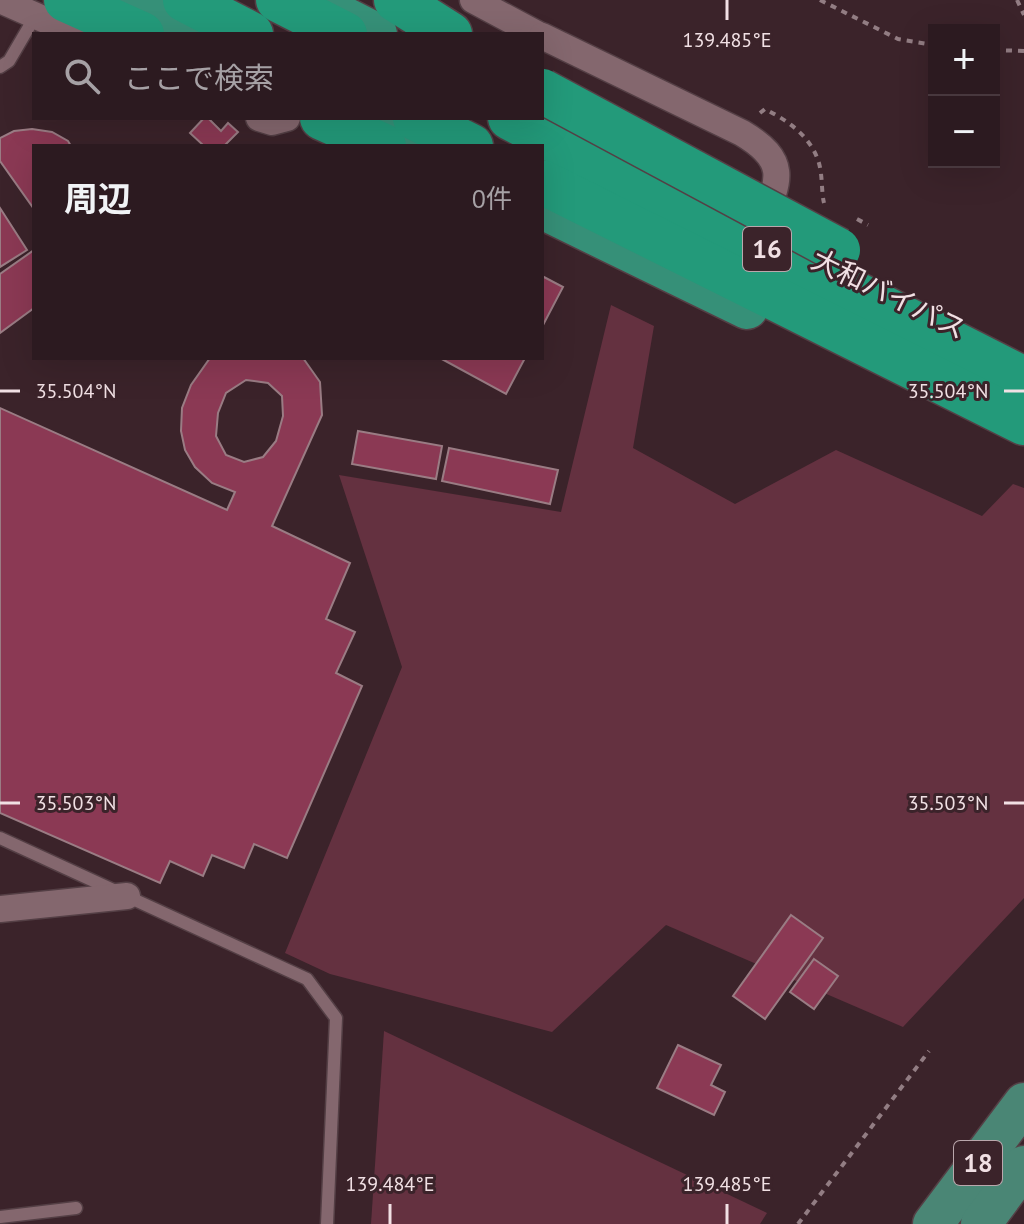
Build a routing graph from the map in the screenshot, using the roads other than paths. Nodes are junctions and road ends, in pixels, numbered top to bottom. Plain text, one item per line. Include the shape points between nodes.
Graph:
1 (0, 0) edge
2 (129, 0) edge
3 (185, 0) edge
4 (278, 0) edge
5 (309, 0) edge
6 (324, 0) edge
7 (396, 0) edge
8 (473, 0) edge
9 (51, 8) edge
10 (75, 32) edge
11 (135, 32) edge
12 (190, 32) edge
13 (247, 32) edge
14 (341, 32) edge
15 (371, 32) edge
16 (372, 32) edge
17 (447, 32) edge
18 (534, 32) edge
19 (544, 37) edge
20 (0, 67) edge
21 (544, 92) edge
22 (326, 120) edge
23 (363, 120) edge
24 (419, 120) edge
25 (514, 120) edge
26 (544, 120) edge
27 (380, 144) edge
28 (412, 144) edge
29 (467, 144) edge
30 (544, 183) edge
31 (544, 209) edge
32 (544, 209) edge
33 (759, 229) junction
34 (755, 289) junction
35 (1024, 351) edge
36 (1024, 360) edge
37 (1024, 379) edge
38 (1024, 423) edge
39 (1024, 445) edge
40 (0, 838) edge
41 (127, 896) junction
42 (0, 909) edge
43 (1024, 1103) edge
44 (1024, 1166) edge
45 (76, 1208) dead end
46 (0, 1217) edge
47 (327, 1224) edge
48 (933, 1224) edge
49 (981, 1224) edge

1 - 9 street
2 - 12 highway
3 - 13 highway
4 - 14 highway
5 - 15 highway
6 - 16 highway
7 - 17 highway
8 - 18 street
9 - 10 street
9 - 11 highway
9 - 20 lane
19 - 33 street via 762,145 776,165 776,188
21 - 35 highway, bridge
22 - 27 highway
23 - 28 highway
24 - 29 highway
25 - 37 highway, 16
26 - 33 highway, 大和バイパス / 16
30 - 34 highway, 16
31 - 34 highway
32 - 39 highway, 16
33 - 36 highway, 大和バイパス / 16
34 - 38 highway, 16
40 - 41 lane
41 - 42 street
41 - 47 lane via 307,979 336,1018
43 - 48 main road, 18
44 - 49 main road, 18
45 - 46 lane

